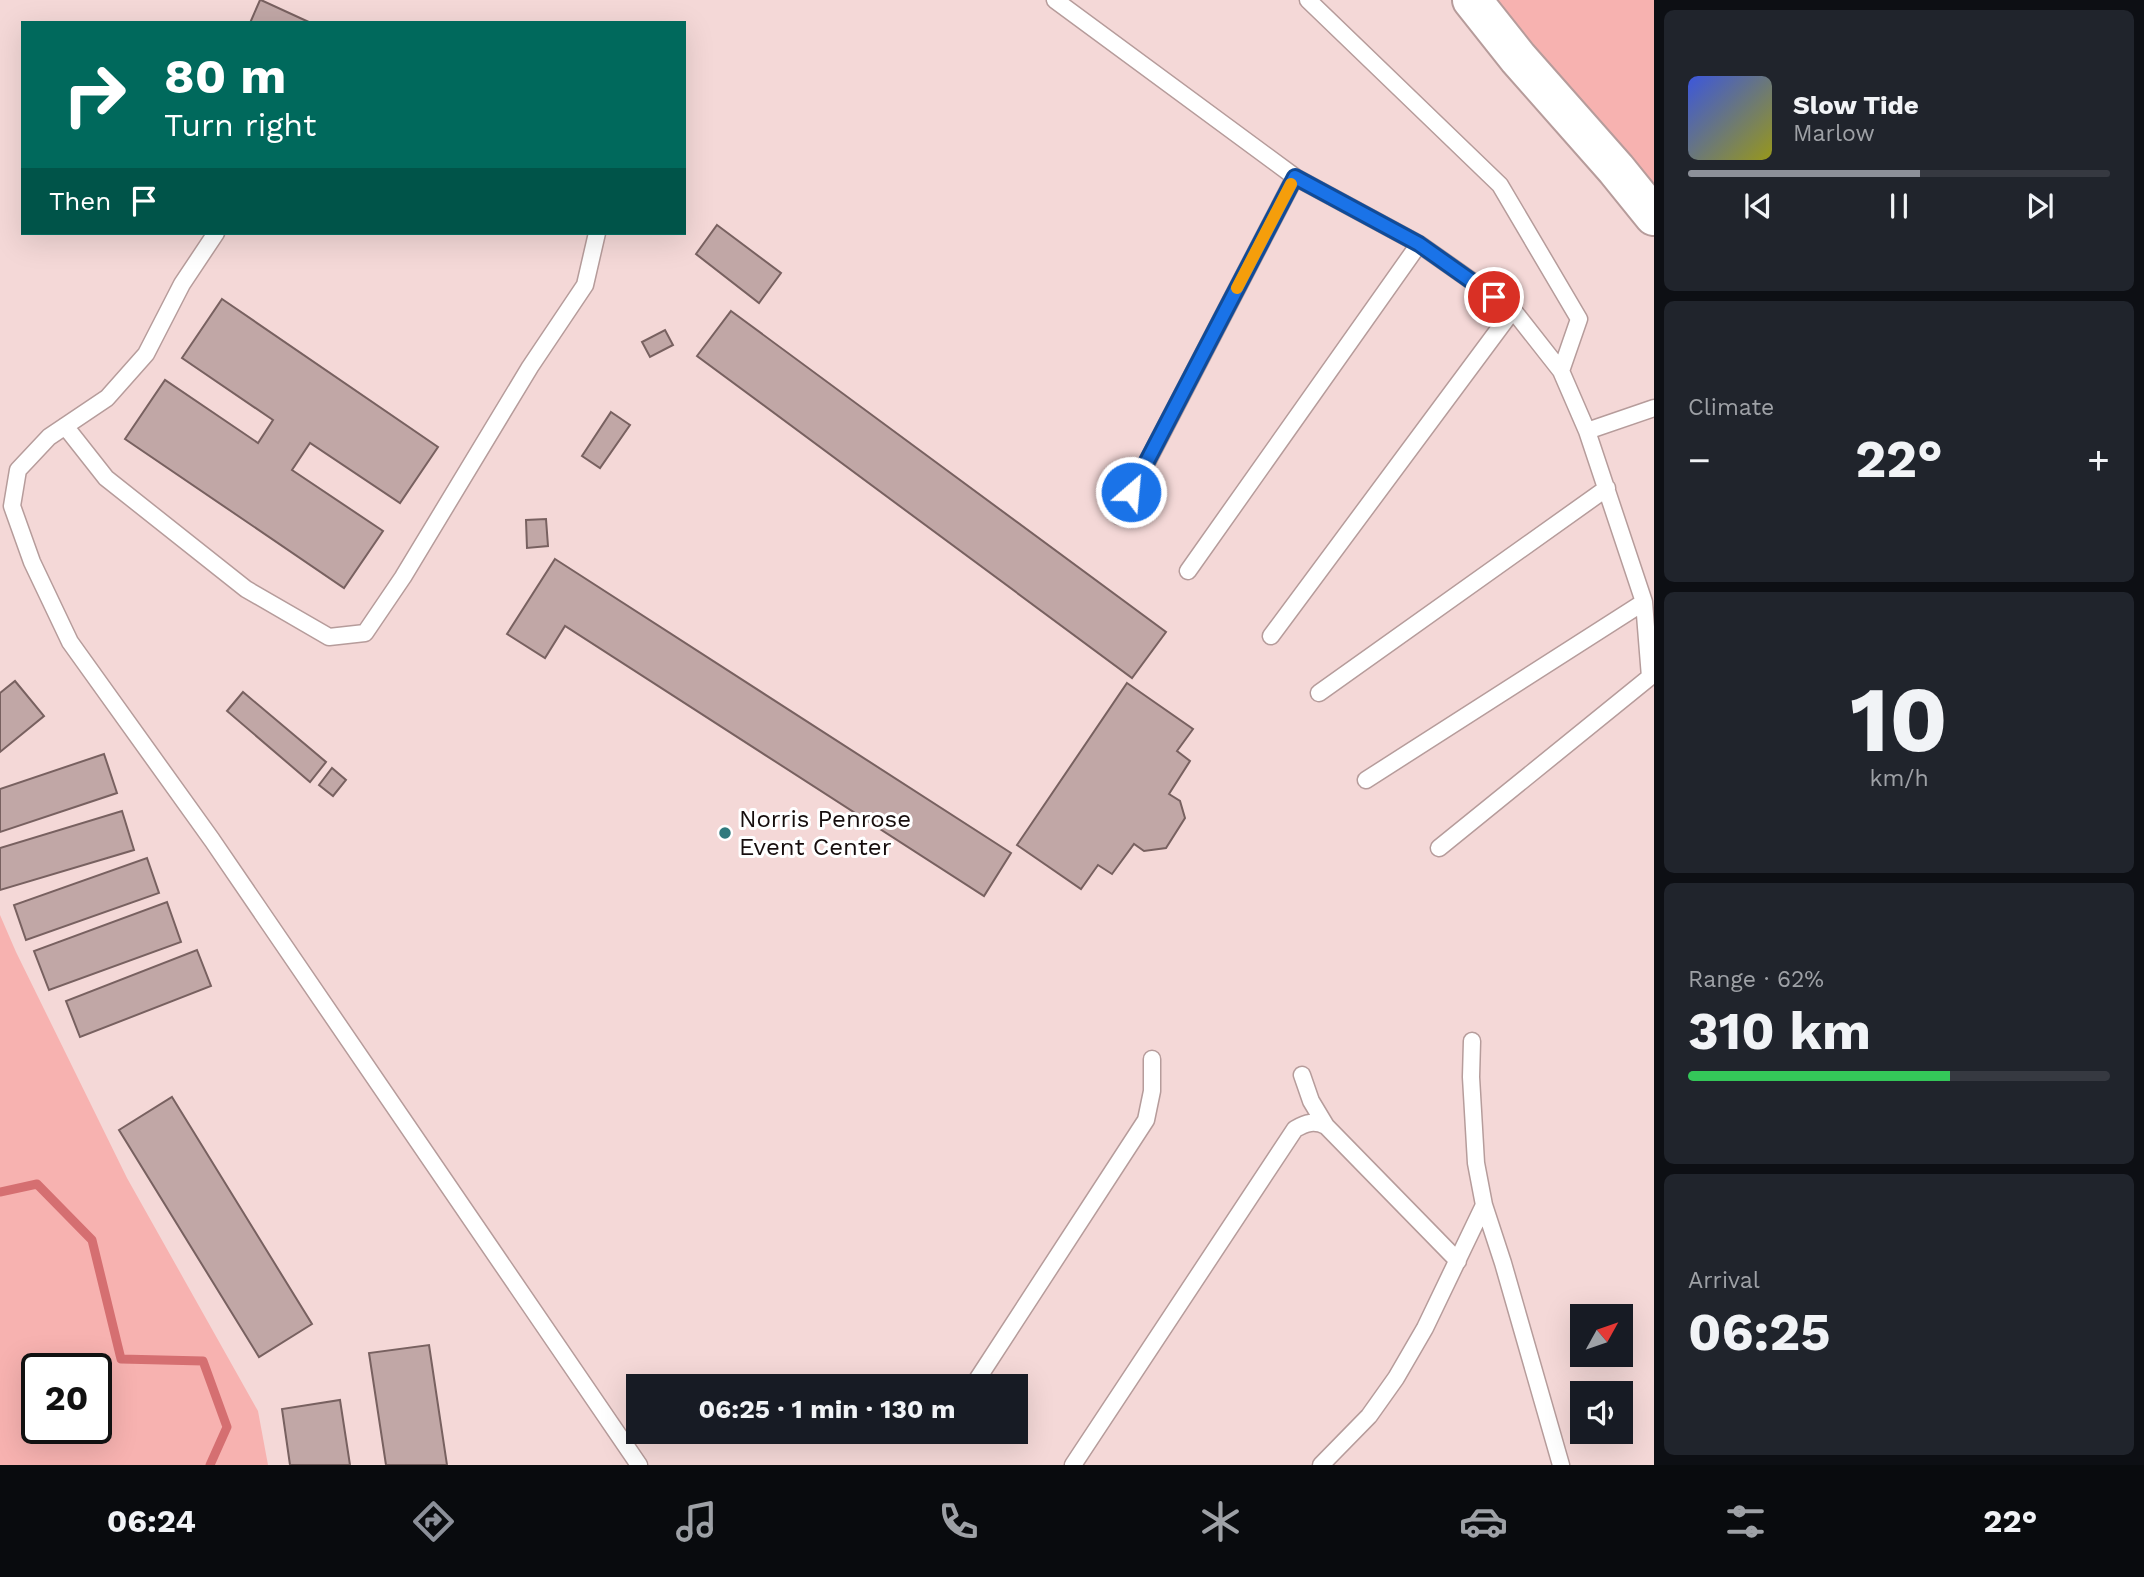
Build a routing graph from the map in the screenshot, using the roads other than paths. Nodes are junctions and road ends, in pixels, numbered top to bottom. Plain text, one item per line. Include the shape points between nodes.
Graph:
1 (1055, 0) edge
2 (1308, 0) edge
3 (1472, 0) edge
4 (1295, 177) junction
5 (1654, 216) edge
6 (215, 235) edge
7 (597, 235) edge
8 (1419, 244) junction
9 (1513, 310) junction
10 (1561, 371) junction
11 (1654, 408) edge
12 (65, 426) junction
13 (1587, 431) junction
14 (1607, 488) junction
15 (1119, 516) dead end
16 (1188, 571) dead end
17 (1644, 601) junction
18 (1271, 636) dead end
19 (1319, 693) dead end
20 (1366, 780) dead end
21 (1439, 848) dead end
22 (1472, 1041) dead end
23 (1152, 1059) dead end
24 (1302, 1076) dead end
25 (1326, 1126) junction
26 (1484, 1205) junction
27 (1458, 1261) junction
28 (981, 1374) edge
29 (639, 1465) edge
30 (1073, 1465) edge
31 (1321, 1465) edge
32 (1561, 1465) edge

1 - 4 lane
2 - 10 lane via 1500,186 1578,319
3 - 5 street
4 - 8 lane
4 - 15 lane
6 - 12 lane via 182,284 146,354 107,398
7 - 12 lane via 585,285 365,634 329,637 246,589 106,478
8 - 9 lane
8 - 16 lane
9 - 10 lane
9 - 18 lane
10 - 13 lane
11 - 13 lane
12 - 29 lane via 18,470 12,506 32,562 71,642 212,840
13 - 14 lane
14 - 17 lane
14 - 19 lane
17 - 20 lane
17 - 21 lane via 1650,677
22 - 26 lane via 1476,1163
23 - 28 lane via 1146,1121
24 - 25 lane
25 - 27 lane
25 - 30 lane via 1306,1123 1295,1129
26 - 27 lane
26 - 32 lane
27 - 31 lane via 1396,1378 1369,1416

